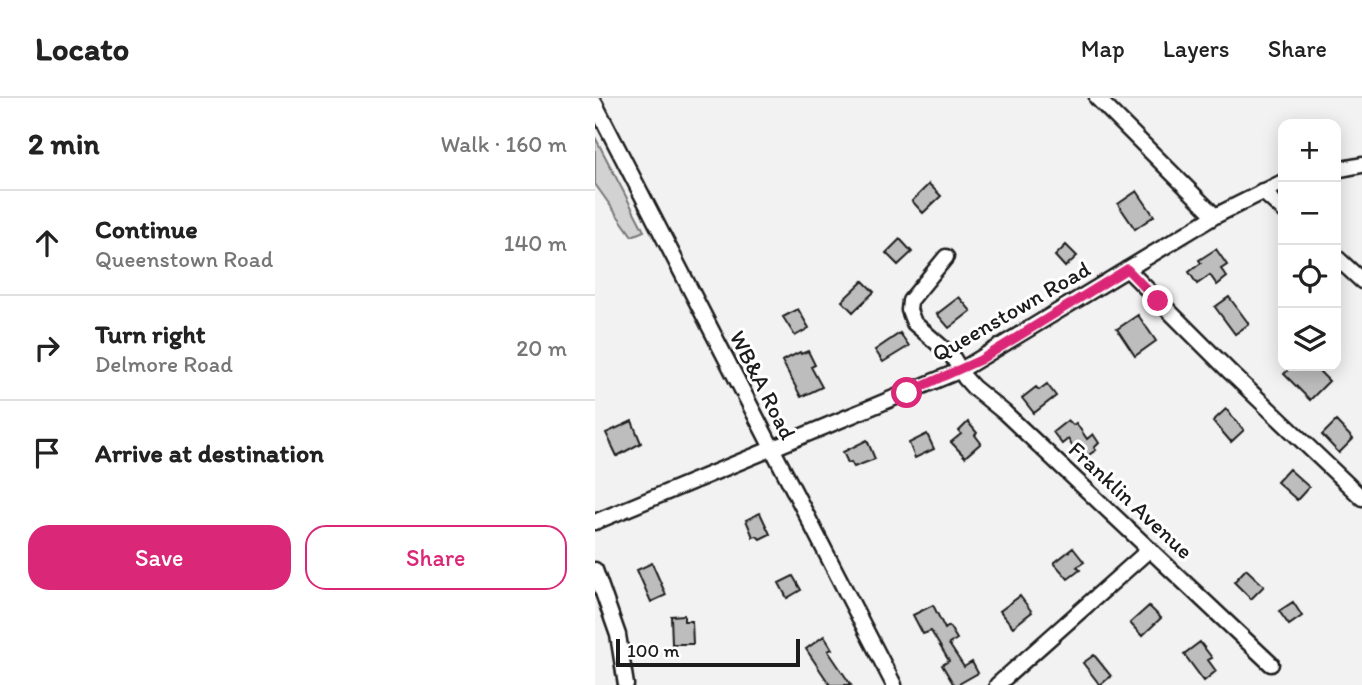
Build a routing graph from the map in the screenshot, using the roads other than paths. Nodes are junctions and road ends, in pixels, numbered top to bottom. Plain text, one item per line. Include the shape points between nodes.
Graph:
1 (1097, 98) edge
2 (595, 104) edge
3 (1362, 165) edge
4 (1341, 169) edge
5 (1278, 184) edge
6 (1262, 191) junction
7 (1278, 205) edge
8 (1215, 216) junction
9 (946, 257) dead end
10 (1341, 262) edge
11 (1127, 269) junction
12 (1362, 281) edge
13 (961, 370) junction
14 (770, 447) junction
15 (1362, 498) edge
16 (595, 522) edge
17 (1150, 548) junction
18 (595, 570) edge
19 (1271, 664) dead end
20 (626, 685) edge
21 (894, 685) edge
22 (997, 685) edge

1 - 8 street
2 - 14 street, WB&A Road
3 - 4 street
5 - 6 street, Queenstown Road
6 - 7 street
6 - 8 street, Queenstown Road
8 - 11 street, Queenstown Road
9 - 13 street, Franklin Avenue via 912,298 909,310 913,323 952,356
10 - 12 street
11 - 13 street, Queenstown Road
11 - 15 street
13 - 14 street, Queenstown Road
13 - 17 street, Franklin Avenue via 973,387
14 - 16 street, Queenstown Road
14 - 21 street, WB&A Road
17 - 19 street, Franklin Avenue
17 - 22 street
18 - 20 street via 618,635

